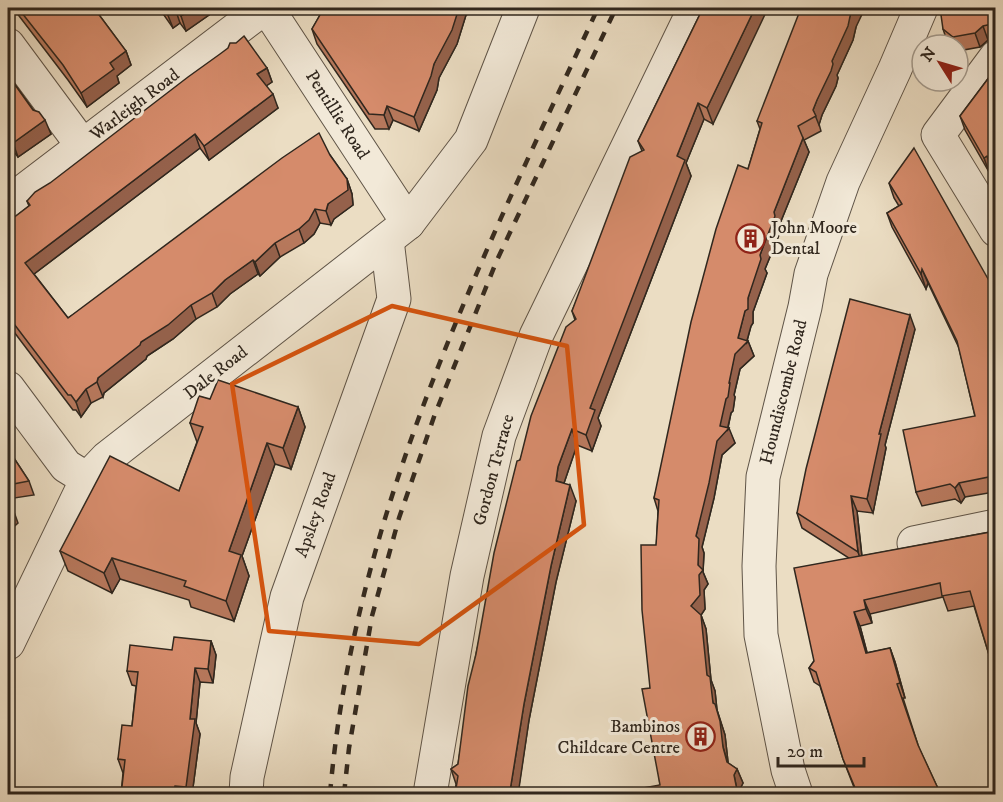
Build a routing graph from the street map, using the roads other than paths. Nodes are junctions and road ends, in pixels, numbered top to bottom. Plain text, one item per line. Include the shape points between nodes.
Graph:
1 (265, 8) edge
2 (523, 8) edge
3 (695, 8) edge
4 (921, 8) edge
5 (8, 45) edge
6 (996, 57) edge
7 (82, 145) junction
8 (8, 203) edge
9 (996, 230) edge
10 (398, 231) junction
11 (8, 388) edge
12 (87, 479) junction
13 (996, 526) edge
14 (914, 543) edge
15 (8, 643) edge
16 (246, 795) edge
17 (430, 795) edge
18 (796, 795) edge

1 - 7 street, Warleigh Road
1 - 10 street, Pentillie Road
2 - 10 street, Dale Road via 471,140
3 - 17 street, Gordon Terrace via 536,336 499,436 467,576
4 - 18 street, Houndiscombe Road via 843,182 811,274 763,477 761,635
5 - 7 street
6 - 9 street via 938,135
7 - 8 street, Warleigh Road
10 - 12 street, Dale Road via 175,412 107,458
10 - 16 street, Apsley Road via 394,299 287,597
11 - 12 street via 66,466
12 - 15 street, Dale Road
13 - 14 street

